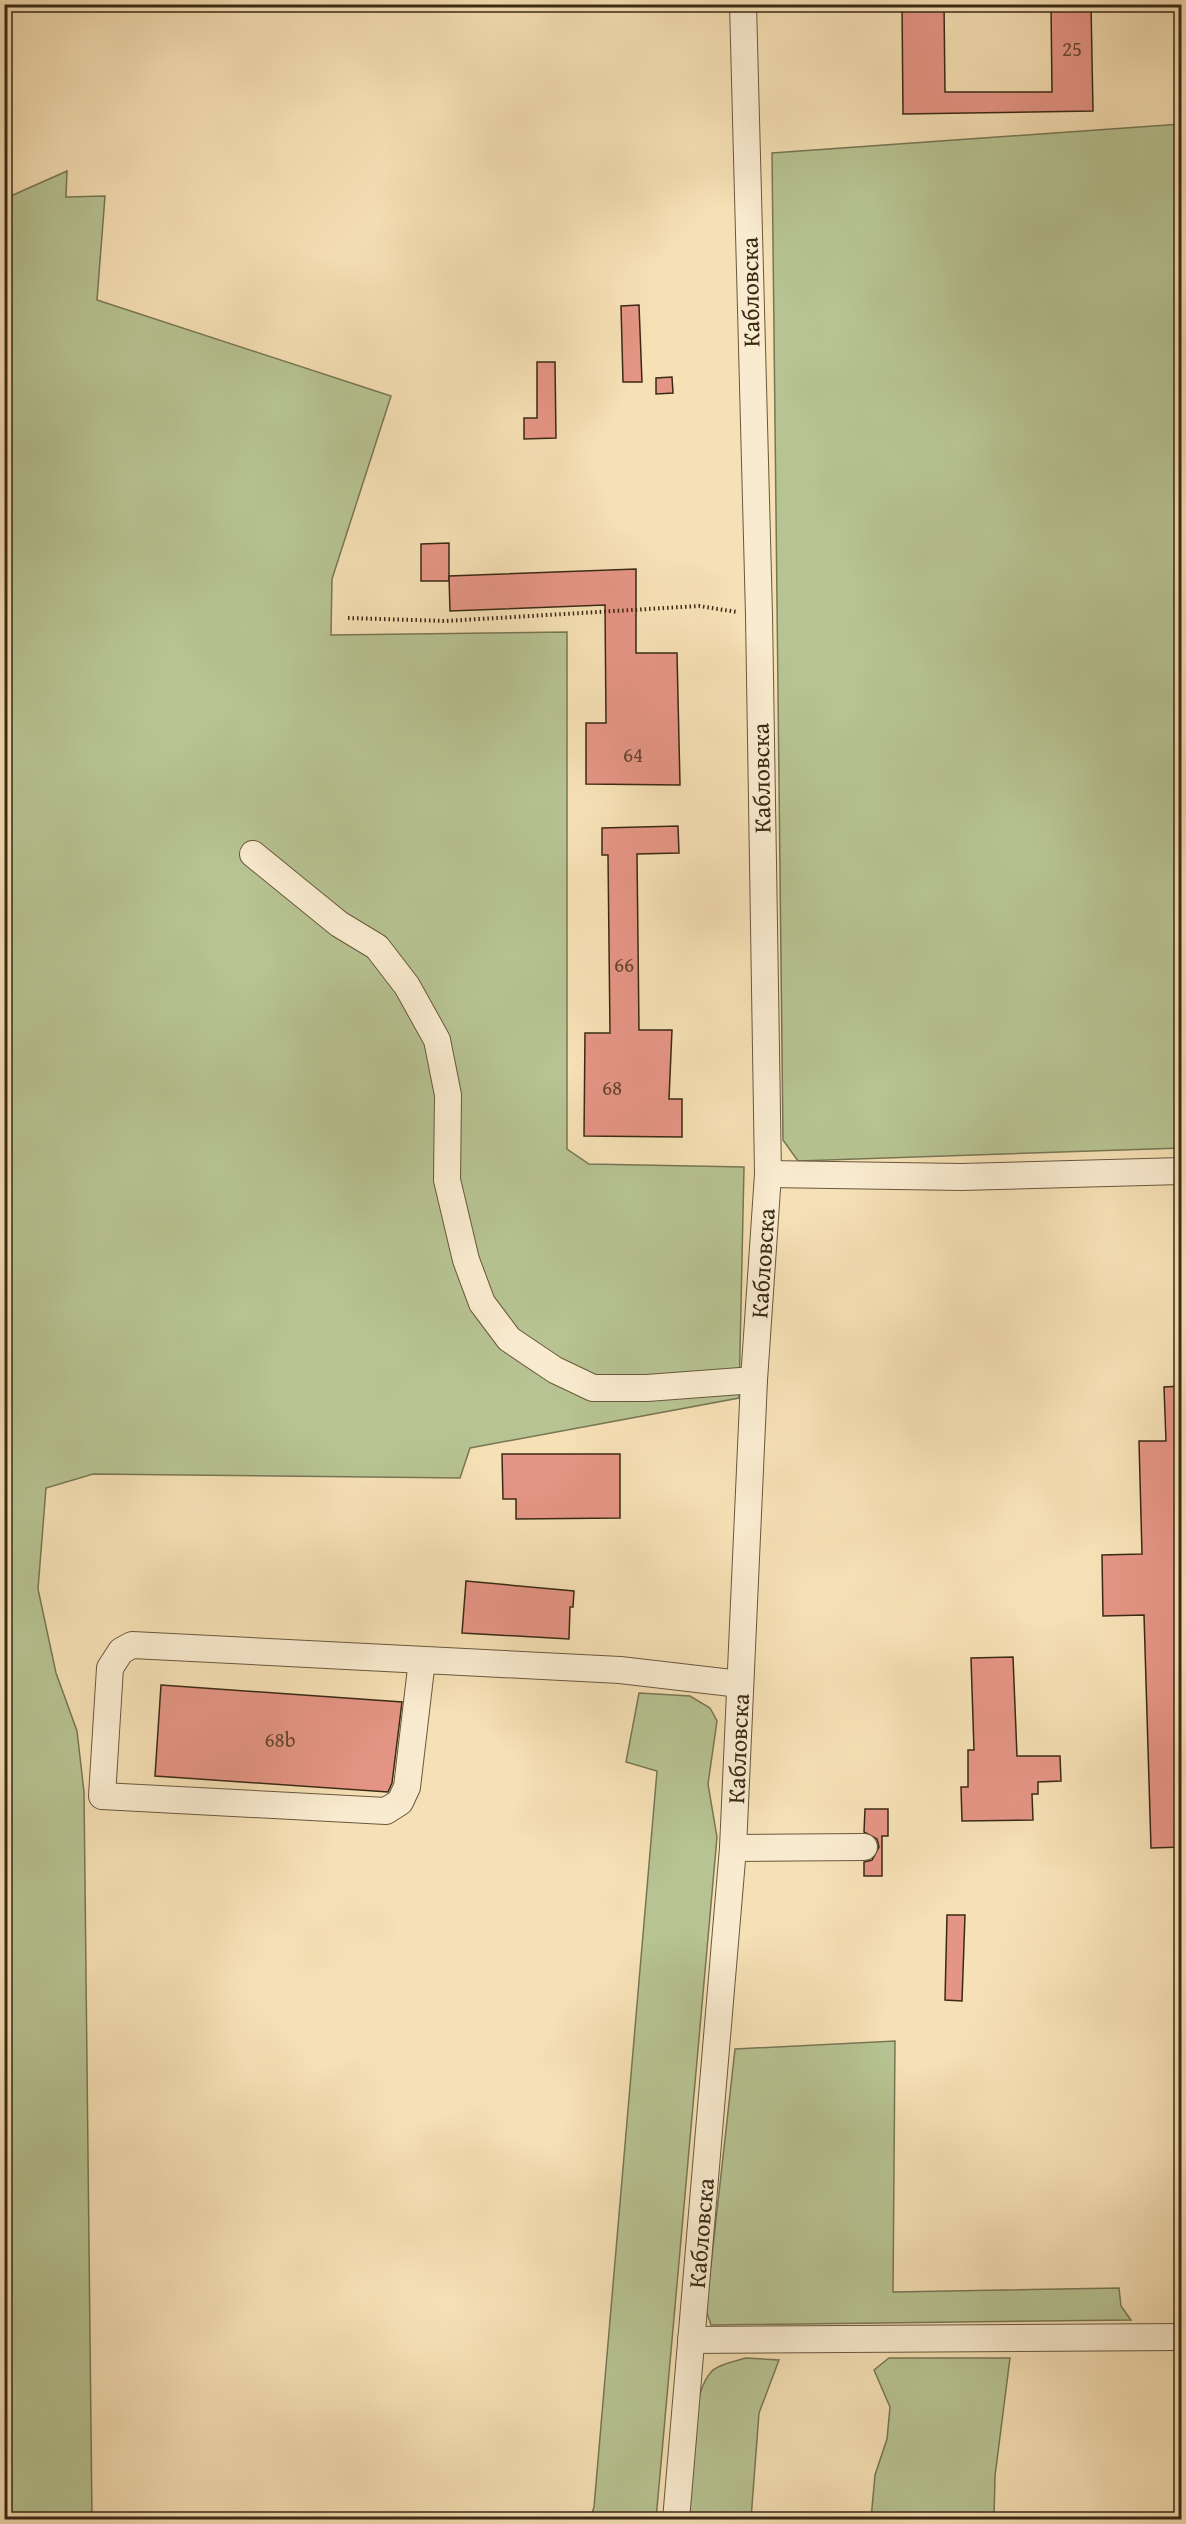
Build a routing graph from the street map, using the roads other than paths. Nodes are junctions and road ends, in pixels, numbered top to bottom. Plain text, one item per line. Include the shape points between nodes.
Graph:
1 (743, 4) edge
2 (253, 854) dead end
3 (1182, 1171) edge
4 (768, 1174) junction
5 (754, 1380) junction
6 (422, 1660) junction
7 (740, 1684) junction
8 (864, 1847) dead end
9 (734, 1848) junction
10 (1182, 2337) edge
11 (691, 2340) junction
12 (676, 2520) edge

1 - 4 street, Кабловска
2 - 5 street via 339,924 377,947 407,986 437,1040 448,1095 447,1180 466,1260 482,1302 509,1339 555,1370 593,1388
3 - 4 street via 961,1177
4 - 5 street, Кабловска
5 - 7 street, Кабловска
6 - 6 street via 132,1645 121,1651 111,1668 102,1796 386,1811 400,1802 407,1787
6 - 7 street via 620,1670
7 - 9 street, Кабловска
8 - 9 street
9 - 11 street, Кабловска
10 - 11 street
11 - 12 street, Кабловска

